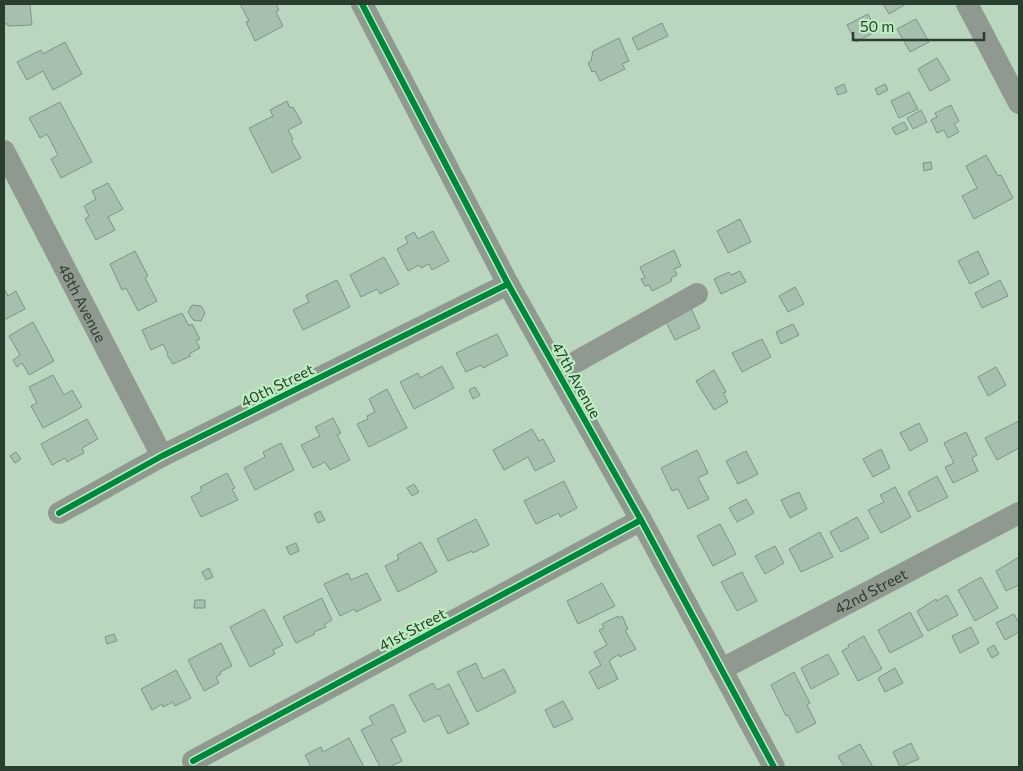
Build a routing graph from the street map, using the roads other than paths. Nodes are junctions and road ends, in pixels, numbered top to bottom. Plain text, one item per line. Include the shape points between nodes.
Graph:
1 (362, 4) edge
2 (967, 4) edge
3 (1019, 103) edge
4 (4, 151) edge
5 (508, 284) junction
6 (697, 294) dead end
7 (558, 372) junction
8 (162, 456) junction
9 (59, 513) dead end
10 (1019, 513) edge
11 (642, 520) junction
12 (722, 668) junction
13 (193, 761) dead end
14 (774, 767) edge

1 - 5 street, 47th Avenue
2 - 3 street
4 - 8 street, 48th Avenue
5 - 7 street, 47th Avenue
5 - 8 street, 40th Street
6 - 7 street
7 - 11 street, 47th Avenue
8 - 9 street, 40th Street
10 - 12 street, 42nd Street
11 - 12 street, 47th Avenue
11 - 13 street, 41st Street
12 - 14 street, 47th Avenue

